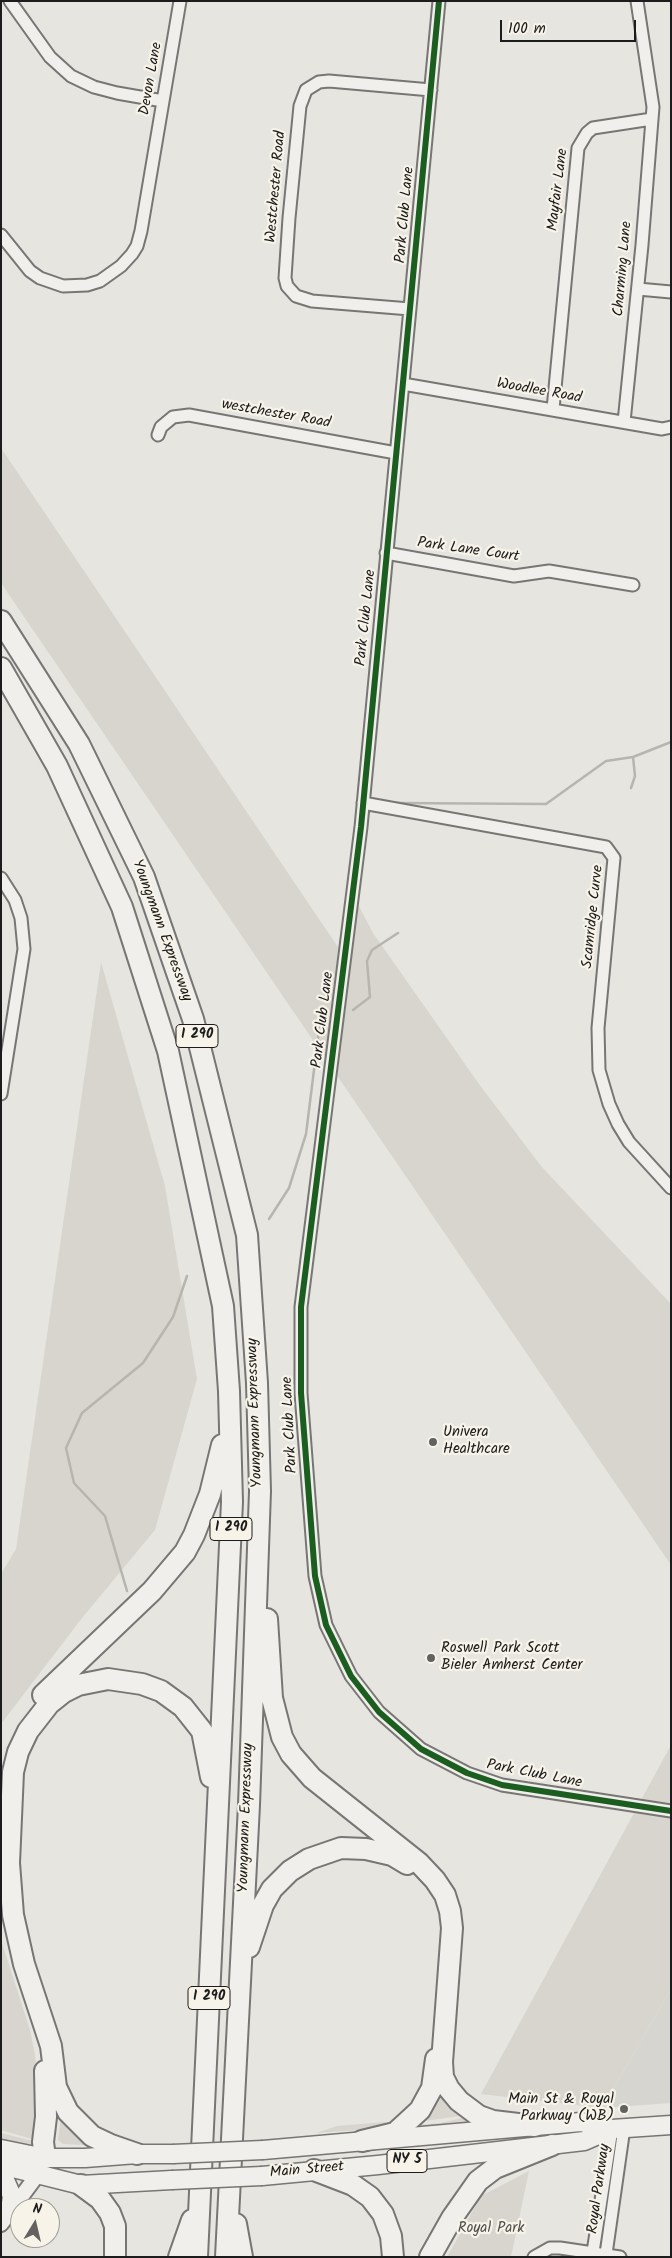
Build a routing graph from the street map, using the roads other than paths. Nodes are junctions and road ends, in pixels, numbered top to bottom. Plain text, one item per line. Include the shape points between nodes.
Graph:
1 (10, 1) edge
2 (180, 1) edge
3 (439, 1) edge
4 (637, 1) edge
5 (431, 90) junction
6 (163, 101) junction
7 (652, 119) junction
8 (1, 235) edge
9 (638, 289) junction
10 (671, 292) edge
11 (410, 308) junction
12 (403, 384) junction
13 (553, 409) junction
14 (624, 422) junction
15 (671, 427) edge
16 (158, 435) dead end
17 (396, 453) junction
18 (386, 553) junction
19 (634, 585) dead end
20 (1, 621) edge
21 (1, 668) edge
22 (363, 803) junction
23 (1, 878) edge
24 (1, 1094) edge
25 (671, 1188) edge
26 (229, 1391) junction
27 (260, 1492) junction
28 (671, 1811) edge
29 (217, 1823) junction
30 (1, 1841) edge
31 (1, 1888) edge
32 (240, 1983) junction
33 (56, 2087) junction
34 (671, 2125) edge
35 (535, 2126) junction
36 (618, 2128) junction
37 (362, 2141) junction
38 (552, 2145) junction
39 (1, 2148) edge
40 (128, 2155) junction
41 (1, 2156) edge
42 (1, 2165) edge
43 (42, 2166) junction
44 (314, 2170) junction
45 (1, 2171) edge
46 (201, 2174) junction
47 (82, 2185) junction
48 (230, 2197) junction
49 (6, 2217) edge
50 (594, 2252) junction
51 (606, 2254) junction
52 (115, 2257) edge
53 (179, 2257) edge
54 (197, 2257) edge
55 (226, 2257) edge
56 (242, 2257) edge
57 (393, 2257) edge
58 (430, 2257) edge
59 (534, 2257) edge
60 (620, 2257) edge

1 - 6 street via 50,57 72,76 94,87
2 - 6 street, Devon Lane
3 - 5 street, Park Club Lane
4 - 7 street via 653,107
5 - 11 street, Park Club Lane
5 - 11 street, Westchester Road via 319,82 306,90 300,106 285,264 287,286 303,299
6 - 8 street, Devon Lane via 137,246 121,266 87,285 63,286 40,278 22,263
7 - 9 street, Charming Lane
7 - 13 street, Mayfair Lane via 593,128 586,133 578,148
9 - 10 street
9 - 14 street, Charming Lane
11 - 12 street, Park Club Lane
12 - 13 street, Woodlee Road
12 - 17 street, Park Club Lane
13 - 14 street, Woodlee Road
14 - 15 street, Woodlee Road via 662,429
16 - 17 street, westchester Road via 161,427 173,417 189,415
17 - 18 street, Park Club Lane
18 - 19 street, Park Lane Court via 514,576 549,571
18 - 22 street, Park Club Lane
20 - 27 highway, Youngmann Expressway / I 290 via 78,744 144,876 193,1020 247,1234
21 - 26 highway, Youngmann Expressway / I 290 via 57,766 122,907 168,1051 223,1306
22 - 25 street, Scamridge Curve via 606,846 614,858 598,1028 599,1070 618,1124 629,1142
22 - 28 street, Park Club Lane via 301,1307 301,1393 311,1543 326,1625 351,1676 379,1712 406,1738 441,1761 502,1784
23 - 24 street via 15,900 21,918 24,949
26 - 29 highway, Youngmann Expressway / I 290 via 232,1502
26 - 30 highway via 215,1480 185,1552 152,1591 38,1700 17,1728 5,1770
27 - 32 highway, Youngmann Expressway / I 290
27 - 35 highway via 266,1563 268,1670 282,1737 291,1754 312,1778 419,1863 445,1895 452,1928 442,2062 443,2078 449,2089 459,2102 479,2116
29 - 33 highway via 202,1731 183,1707 161,1691 116,1680 78,1685 49,1704 28,1731 13,1772 10,1885 17,1938 51,2046
29 - 46 highway, Youngmann Expressway / I 290
31 - 43 highway via 12,1953 42,2042 46,2077
32 - 37 highway via 263,1905 272,1890 290,1872 310,1860 341,1848 379,1850 403,1861 424,1880 442,1908 447,1941 432,2088 420,2110 395,2133
32 - 48 highway, Youngmann Expressway / I 290
33 - 40 highway via 68,2112 92,2136
33 - 43 highway via 52,2143
34 - 36 main road, Main Street / NY 5
35 - 36 main road, Main Street / NY 5 via 581,2122
35 - 37 main road, Main Street / NY 5
36 - 38 main road, Main Street / NY 5 via 584,2141
36 - 50 street, Royal Parkway
36 - 51 street, Royal Parkway
37 - 40 main road, Main Street / NY 5, bridge via 263,2150
38 - 44 main road, Main Street / NY 5
38 - 58 highway via 494,2168 478,2182
39 - 43 main road, Main Street / NY 5
40 - 43 main road, Main Street / NY 5
41 - 43 main road
42 - 43 main road, Main Street / NY 5
43 - 47 main road, Main Street / NY 5
43 - 49 street
44 - 47 main road, Main Street / NY 5, bridge via 262,2176
44 - 57 highway via 353,2185 370,2197 384,2214 392,2236
45 - 49 main road via 12,2196
46 - 53 highway via 192,2220
46 - 54 highway, Youngmann Expressway / I 290
47 - 52 highway via 100,2199 110,2213 115,2226
48 - 55 highway, Youngmann Expressway / I 290
48 - 56 highway
50 - 51 street
50 - 59 street via 555,2248
51 - 60 street

